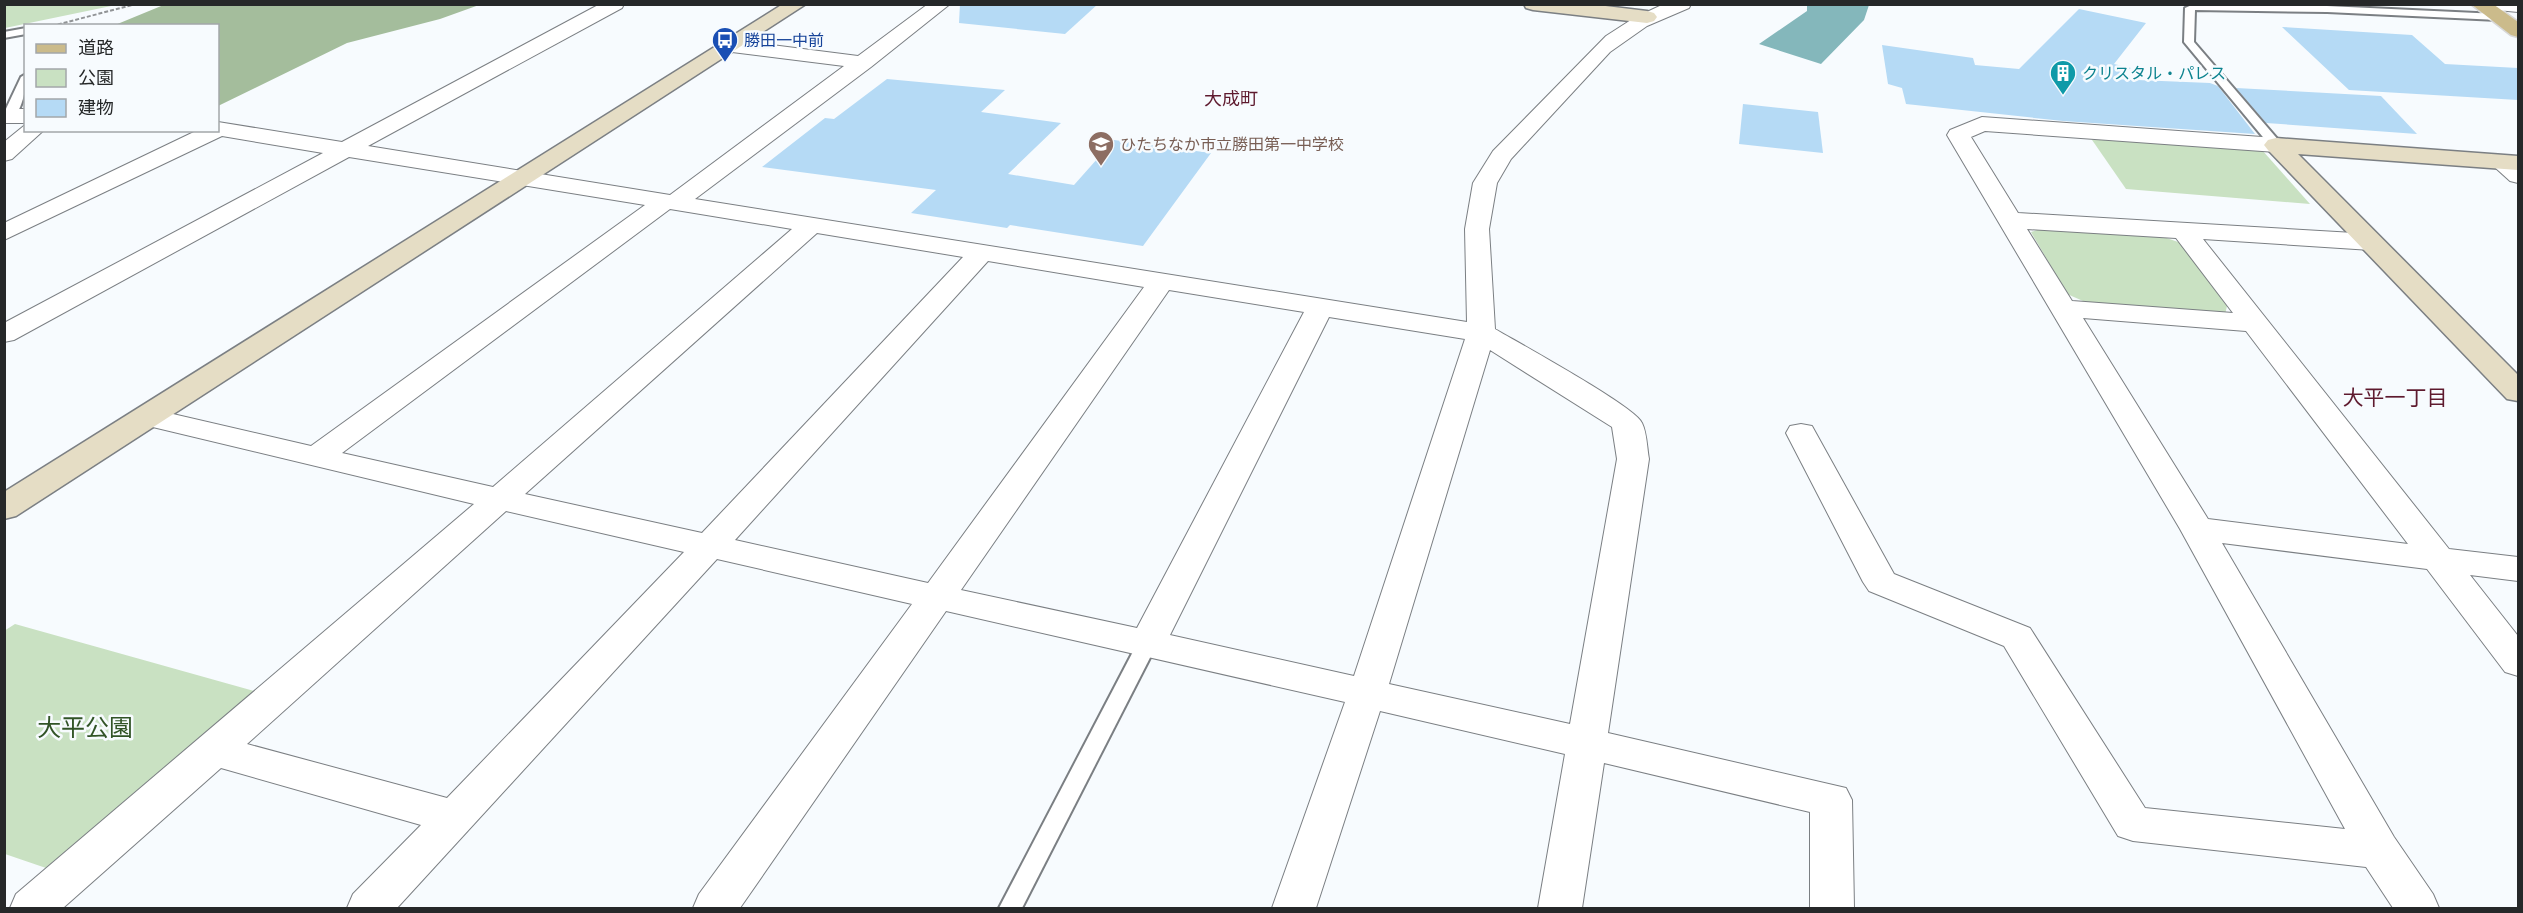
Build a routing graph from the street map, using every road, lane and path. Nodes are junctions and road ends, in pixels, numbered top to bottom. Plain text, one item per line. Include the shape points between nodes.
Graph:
1 (135, 4) edge
2 (615, 4) edge
3 (796, 4) edge
4 (941, 4) edge
5 (1533, 4) edge
6 (1682, 4) edge
7 (2482, 4) edge
8 (1563, 6) edge
9 (2518, 7) edge
10 (1647, 17) junction
11 (2498, 17) junction
12 (61, 24) edge
13 (24, 31) edge
14 (2518, 31) edge
15 (4, 34) edge
16 (732, 46) junction
17 (864, 63) junction
18 (24, 83) edge
19 (13, 116) edge
20 (219, 130) edge
21 (214, 132) edge
22 (2276, 145) junction
23 (345, 149) junction
24 (2513, 167) edge
25 (522, 179) junction
26 (670, 202) junction
27 (2008, 220) junction
28 (813, 224) junction
29 (2183, 230) junction
30 (4, 234) edge
31 (2371, 242) junction
32 (982, 252) junction
33 (1162, 281) junction
34 (1320, 307) junction
35 (2062, 308) junction
36 (2256, 323) junction
37 (4, 333) edge
38 (1481, 333) junction
39 (2518, 392) edge
40 (147, 417) junction
41 (1801, 433) dead end
42 (317, 456) junction
43 (498, 499) junction
44 (4, 507) edge
45 (2197, 530) junction
46 (710, 546) junction
47 (2439, 560) junction
48 (2518, 569) edge
49 (936, 596) junction
50 (1147, 644) junction
51 (2518, 662) edge
52 (1367, 693) junction
53 (1587, 744) junction
54 (215, 751) junction
55 (455, 817) junction
56 (2379, 850) junction
57 (32, 909) edge
58 (369, 909) edge
59 (715, 909) edge
60 (1010, 909) edge
61 (1293, 909) edge
62 (1560, 909) edge
63 (1832, 909) edge
64 (2417, 909) edge

1 - 12 path
2 - 23 street
3 - 16 street
4 - 17 street
5 - 8 street
6 - 10 street
7 - 9 street
7 - 11 main road
8 - 10 street
10 - 38 street via 1604,48 1501,156 1485,183 1477,229
11 - 14 main road
11 - 22 lane via 2327,9 2190,8 2189,42
13 - 15 lane
16 - 17 street
16 - 25 street
17 - 26 street
18 - 19 lane
20 - 23 street
21 - 30 street
22 - 24 street
22 - 27 street via 1982,124 1958,135
22 - 31 street
23 - 25 street
23 - 37 street
25 - 26 street
25 - 40 street
26 - 28 street
26 - 42 street
27 - 29 street
27 - 35 street
28 - 32 street
28 - 43 street
29 - 31 street
29 - 36 street
31 - 39 street
32 - 33 street
32 - 46 street
33 - 34 street
33 - 49 street
34 - 38 street
34 - 50 street
35 - 36 street
35 - 45 street
36 - 47 street
38 - 52 street
38 - 53 street via 1627,423 1633,459
40 - 42 street
40 - 44 street
41 - 56 street via 1881,582 2017,637 2133,824
42 - 43 street
43 - 46 street
43 - 54 street
45 - 47 street
45 - 56 street
46 - 49 street
46 - 55 street
47 - 48 street
47 - 51 street
49 - 50 street
49 - 59 street
50 - 52 street
50 - 60 lane
52 - 53 street
52 - 61 street
53 - 62 street
53 - 63 street via 1831,800
54 - 55 street
54 - 57 street
55 - 58 street
56 - 64 street

